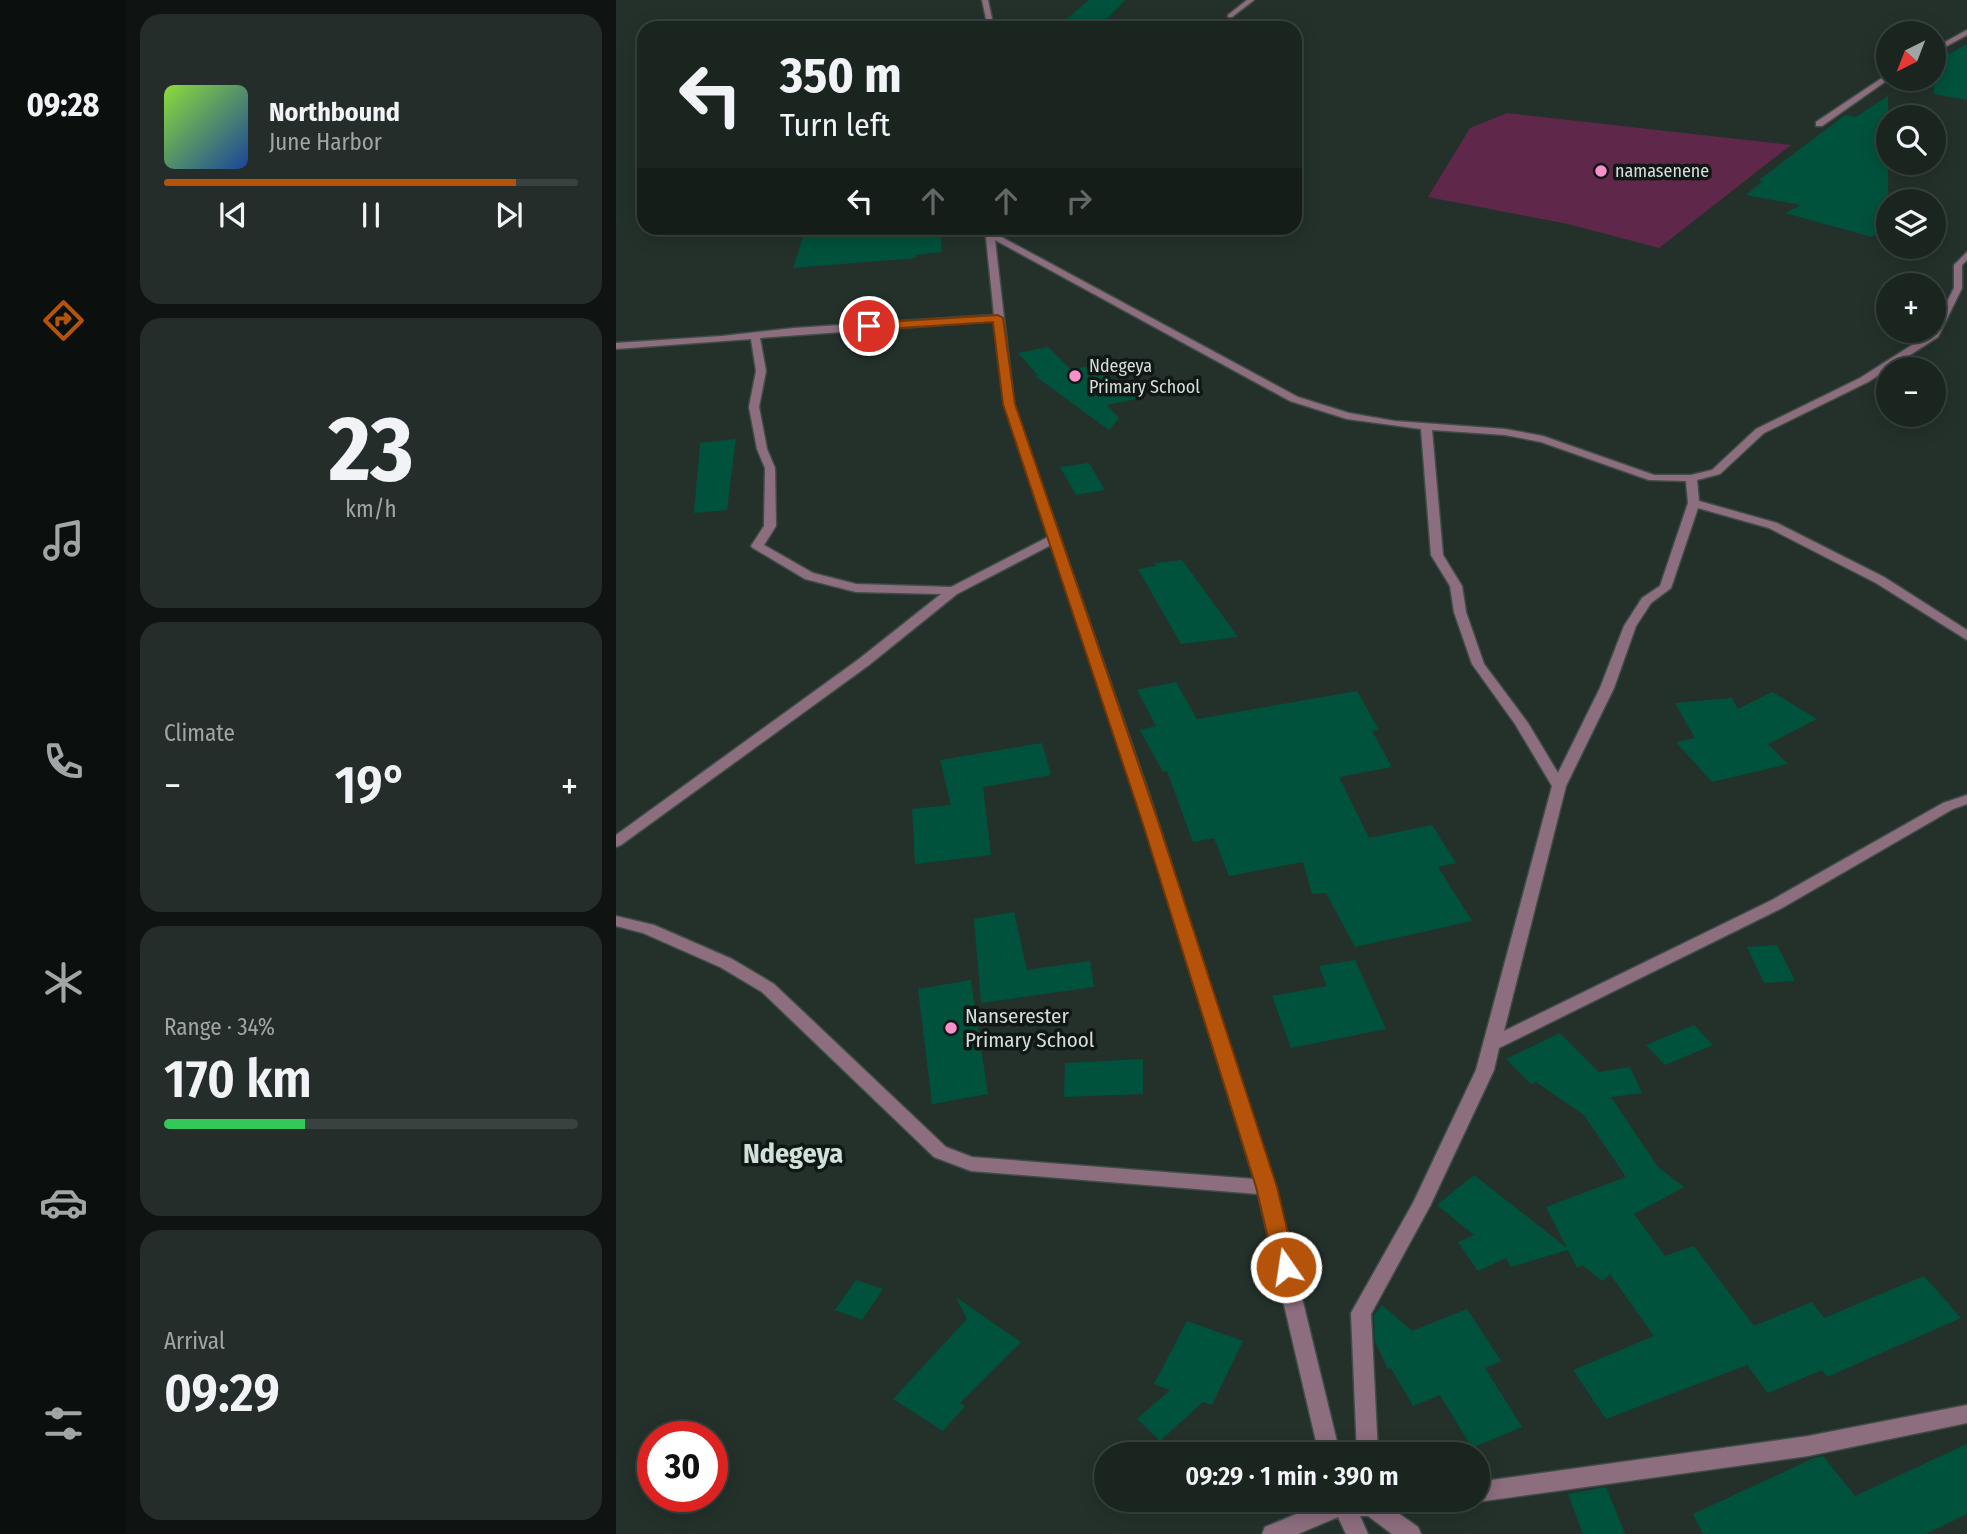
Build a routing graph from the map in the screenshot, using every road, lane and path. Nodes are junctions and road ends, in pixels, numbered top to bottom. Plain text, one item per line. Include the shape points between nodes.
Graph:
1 (985, 0) edge
2 (1251, 0) edge
3 (1230, 16) dead end
4 (990, 21) edge
5 (1967, 32) edge
6 (1946, 44) edge
7 (1876, 84) edge
8 (1819, 124) dead end
9 (989, 235) edge
10 (997, 235) edge
11 (1967, 255) edge
12 (1963, 282) edge
13 (998, 318) junction
14 (755, 335) junction
15 (616, 346) edge
16 (1426, 426) junction
17 (1691, 478) junction
18 (1694, 503) junction
19 (1055, 538) junction
20 (953, 591) junction
21 (1967, 636) edge
22 (1559, 786) junction
23 (1967, 799) edge
24 (616, 842) edge
25 (616, 921) edge
26 (1490, 1045) junction
27 (1266, 1187) junction
28 (1967, 1414) edge
29 (1327, 1442) edge
30 (1367, 1442) edge
31 (1490, 1490) edge
32 (1320, 1512) edge
33 (1347, 1512) edge
34 (1382, 1512) edge
35 (1273, 1534) edge
36 (1357, 1534) edge
37 (1410, 1534) edge

1 - 4 street
2 - 3 street
5 - 6 street
7 - 8 street
9 - 13 street
10 - 16 street via 1294,398 1347,416
11 - 12 street via 1958,265
12 - 17 street via 1934,335 1864,380 1760,432 1716,472
13 - 14 street
13 - 19 street via 1009,404
14 - 15 street
14 - 20 street via 761,371 754,407 770,468 770,526 757,546 809,576 856,588
16 - 17 street via 1531,437 1653,478
16 - 22 street via 1437,555 1456,586 1478,664
17 - 18 street
18 - 21 street via 1784,530 1880,580
18 - 22 street via 1665,588 1646,601 1630,626 1607,688
19 - 20 street
19 - 27 street via 1142,794
20 - 24 street via 864,662
22 - 26 street
23 - 26 street via 1777,904
25 - 27 street via 648,929 726,963 768,988 940,1152 971,1164
26 - 30 street via 1485,1070 1426,1193 1361,1313
27 - 29 street
28 - 31 street via 1808,1446
32 - 35 street
33 - 36 street
34 - 37 street

